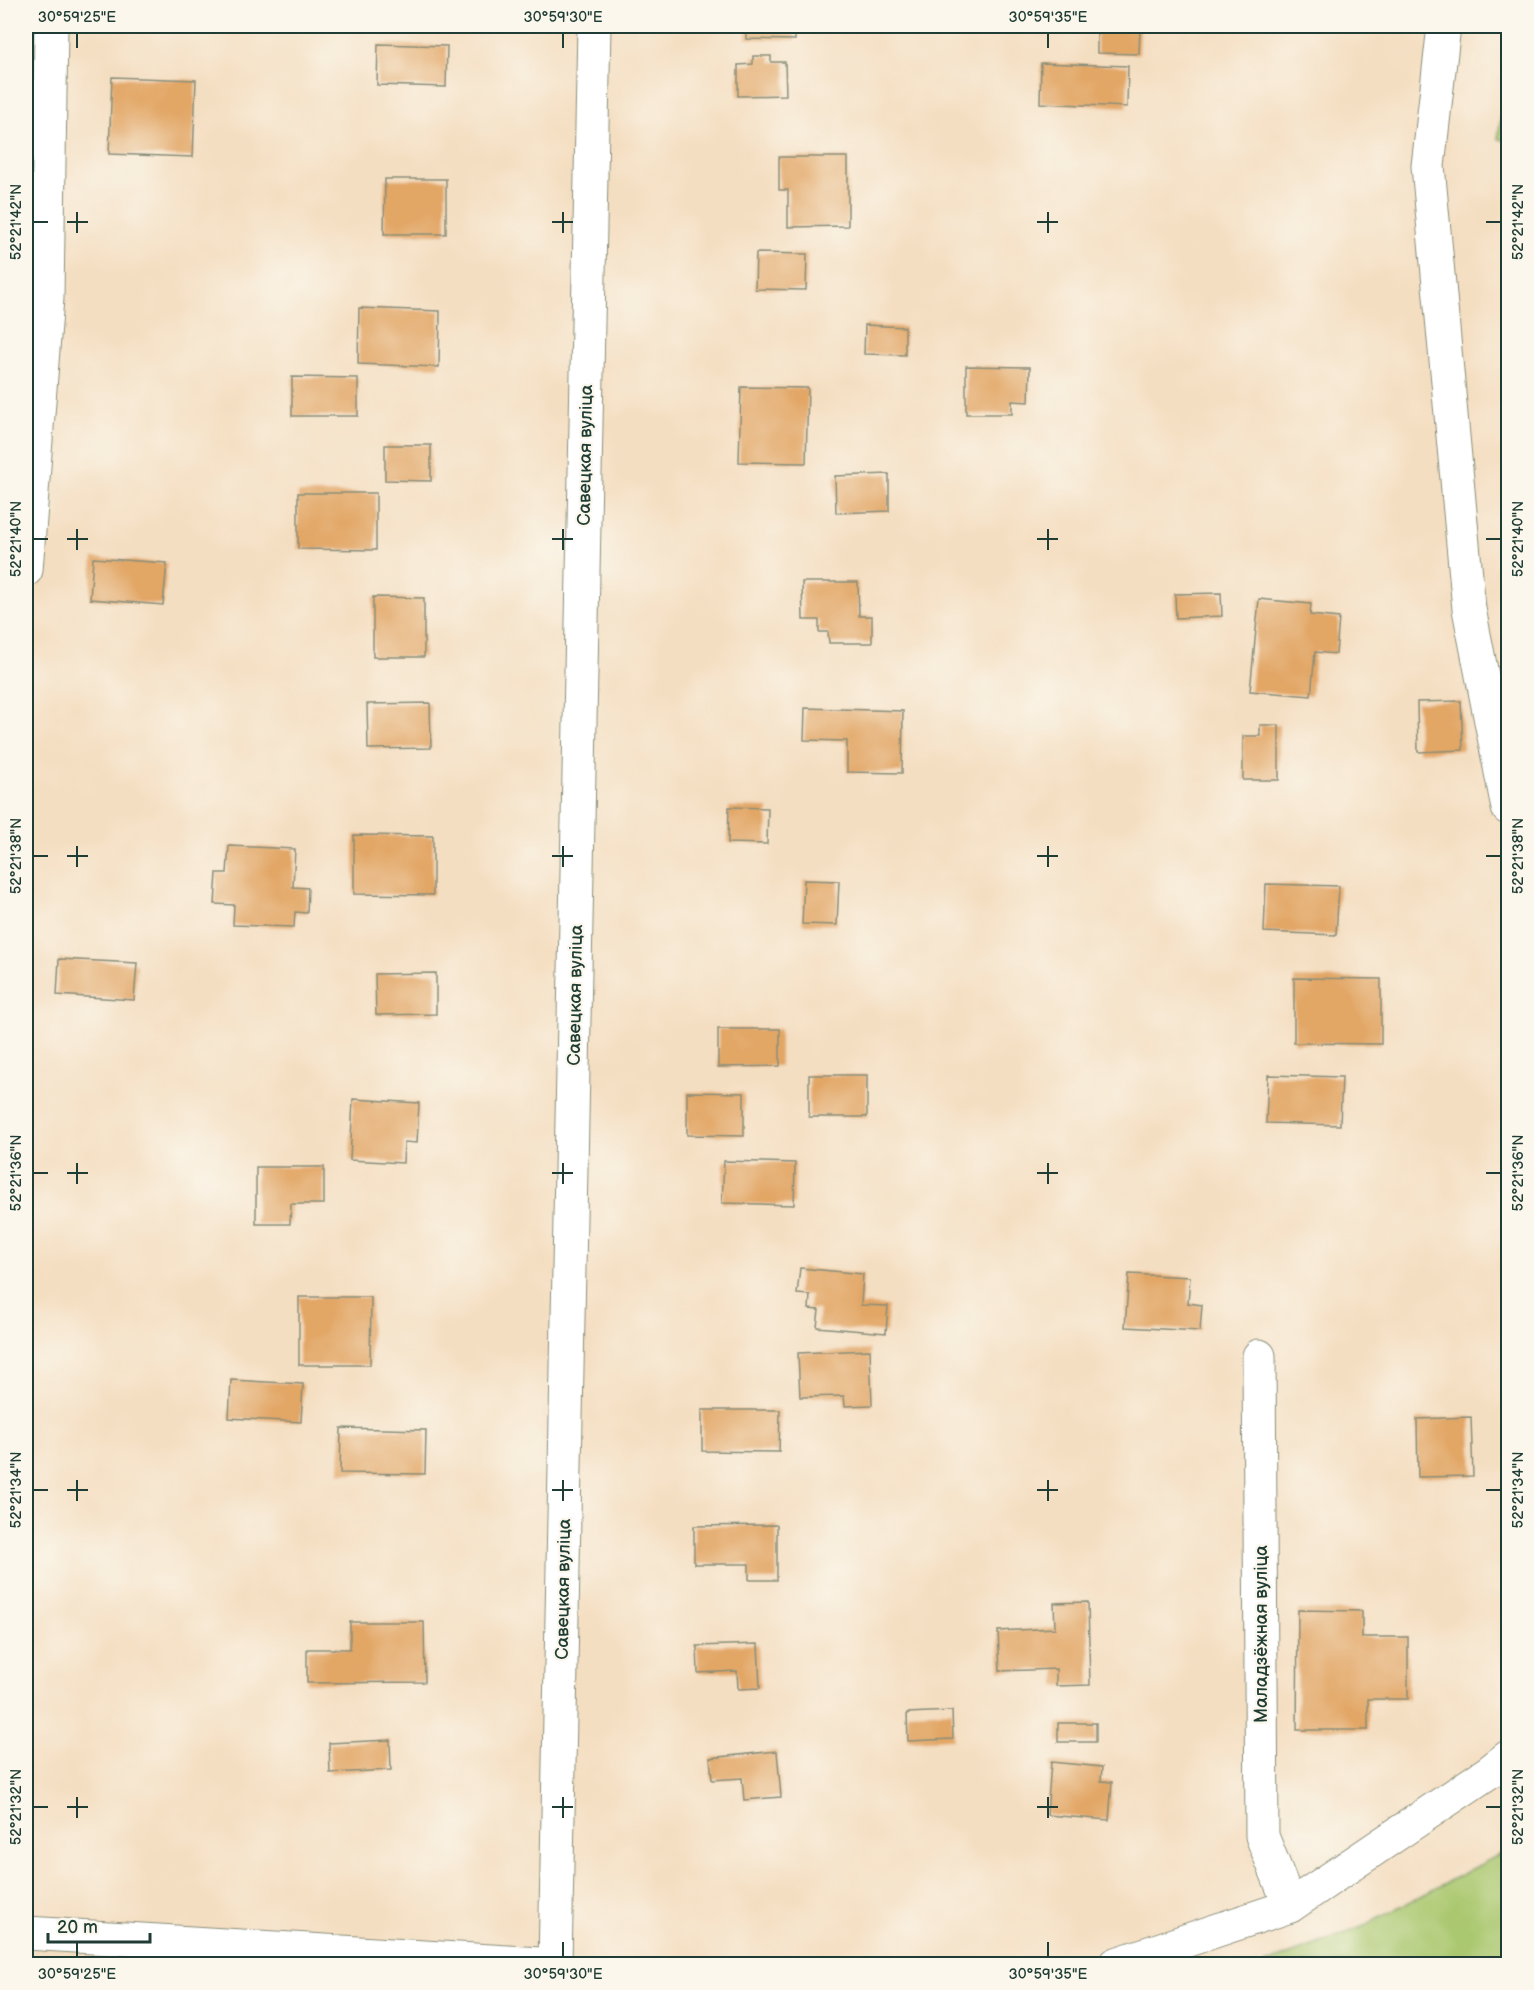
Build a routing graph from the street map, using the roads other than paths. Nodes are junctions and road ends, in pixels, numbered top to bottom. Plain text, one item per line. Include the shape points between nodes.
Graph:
1 (51, 26) edge
2 (594, 26) edge
3 (1444, 26) edge
4 (26, 570) edge
5 (1509, 808) edge
6 (1259, 1356) dead end
7 (1509, 1757) edge
8 (1290, 1906) junction
9 (26, 1933) edge
10 (540, 1965) edge
11 (555, 1965) edge
12 (1116, 1965) edge

1 - 4 street via 47,298
2 - 11 street, Савецкая вуліца
3 - 5 street via 1428,166 1469,609
6 - 8 street, Маладзёжная вуліца via 1262,1836
7 - 8 street
8 - 12 street
9 - 10 street

